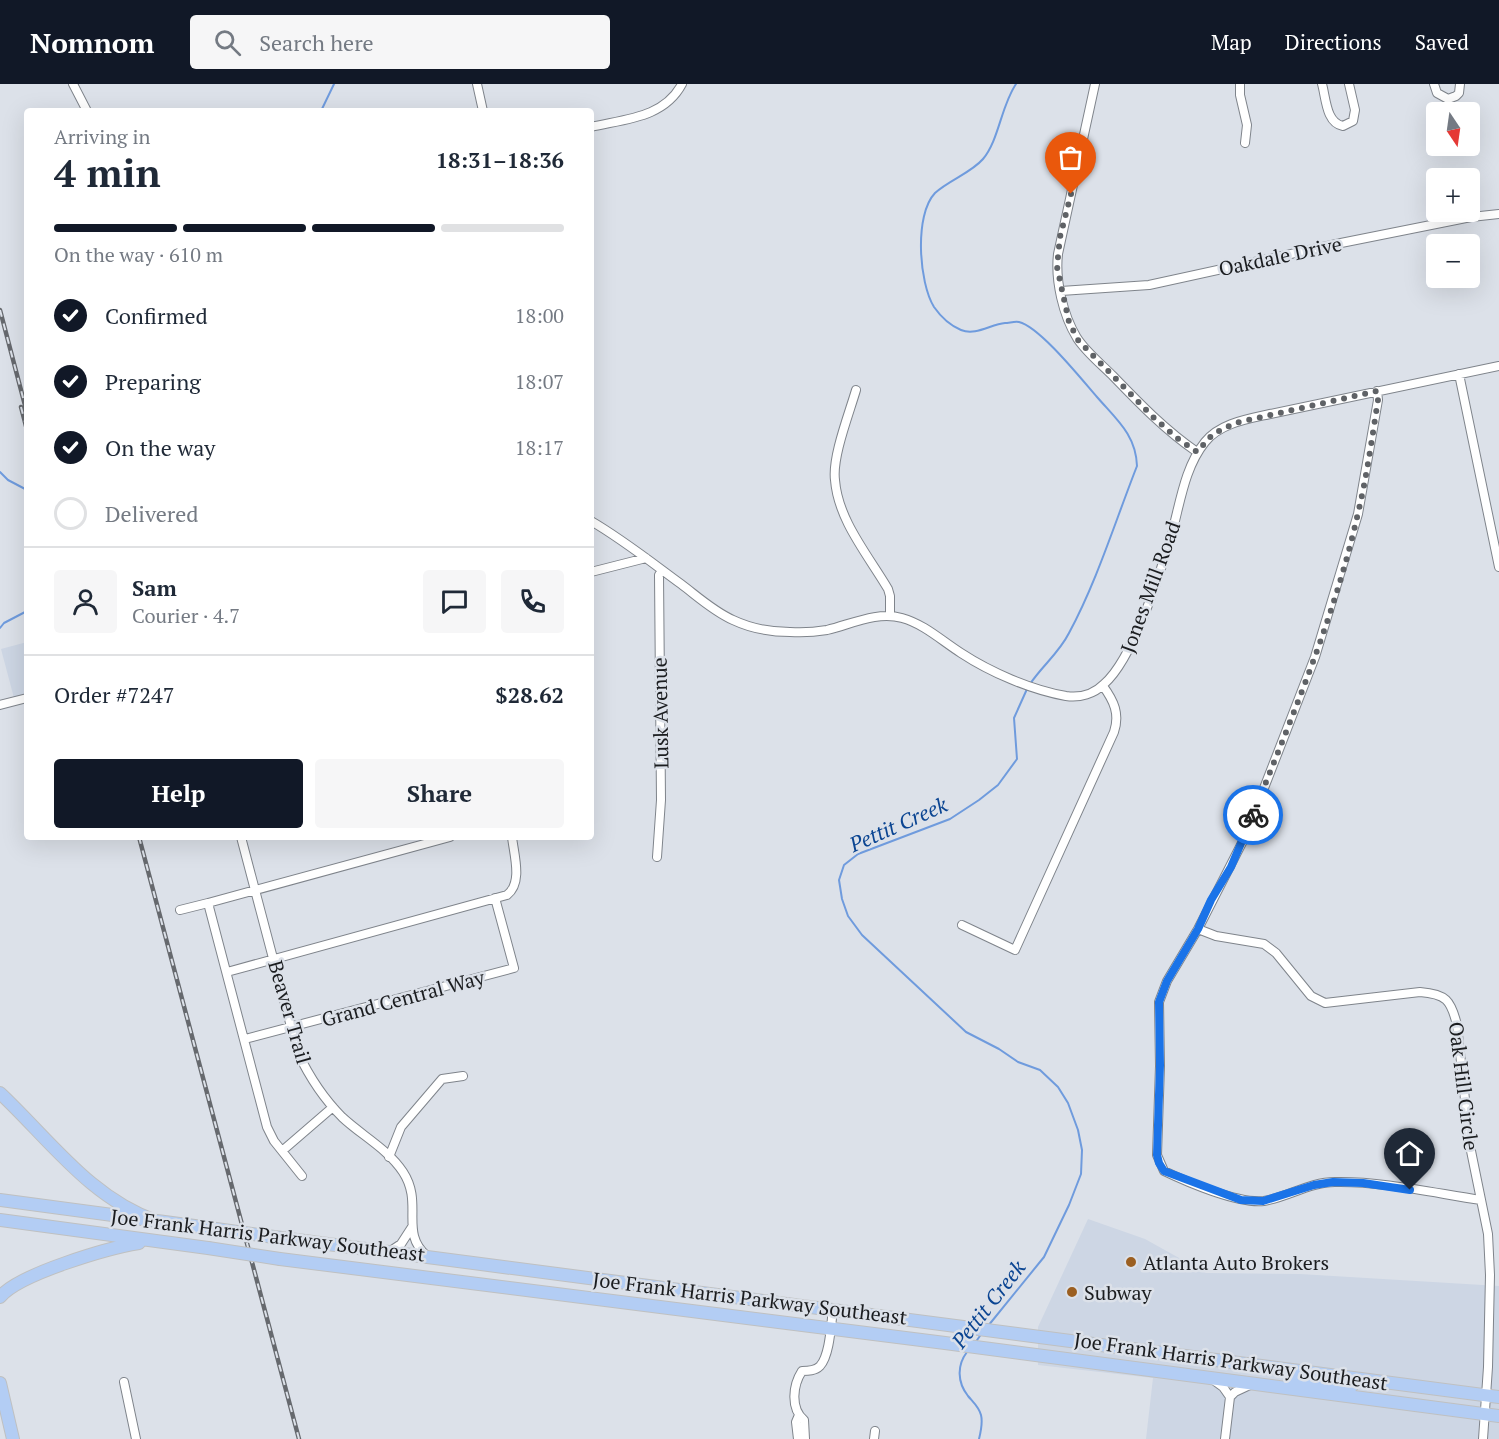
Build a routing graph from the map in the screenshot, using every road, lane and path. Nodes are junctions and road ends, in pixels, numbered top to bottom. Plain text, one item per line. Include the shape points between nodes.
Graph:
1 (73, 84) edge
2 (477, 84) edge
3 (682, 84) edge
4 (1095, 84) edge
5 (1240, 84) edge
6 (1322, 84) edge
7 (1349, 84) edge
8 (1434, 84) edge
9 (1460, 84) edge
10 (85, 108) edge
11 (482, 108) edge
12 (594, 126) edge
13 (1245, 143) dead end
14 (1499, 214) edge
15 (1061, 291) junction
16 (1499, 366) edge
17 (1459, 374) junction
18 (856, 390) dead end
19 (1377, 391) junction
20 (1197, 452) junction
21 (594, 523) edge
22 (646, 558) junction
23 (1499, 567) edge
24 (662, 570) junction
25 (594, 571) edge
26 (890, 616) junction
27 (1103, 686) junction
28 (24, 699) edge
29 (0, 705) edge
30 (242, 840) edge
31 (439, 840) edge
32 (512, 840) edge
33 (657, 856) dead end
34 (255, 889) junction
35 (495, 898) junction
36 (208, 903) junction
37 (180, 910) dead end
38 (962, 925) dead end
39 (1198, 929) junction
40 (274, 959) junction
41 (227, 972) junction
42 (292, 1027) junction
43 (245, 1039) junction
44 (464, 1076) dead end
45 (0, 1093) edge
46 (333, 1107) junction
47 (282, 1151) junction
48 (389, 1156) junction
49 (302, 1176) dead end
50 (0, 1200) edge
51 (1481, 1200) junction
52 (0, 1220) edge
53 (156, 1221) junction
54 (412, 1226) junction
55 (155, 1241) junction
56 (389, 1252) junction
57 (427, 1256) junction
58 (0, 1297) edge
59 (833, 1309) junction
60 (831, 1329) junction
61 (1209, 1378) junction
62 (124, 1382) dead end
63 (0, 1383) edge
64 (1256, 1384) junction
65 (1493, 1396) edge
66 (1230, 1397) junction
67 (1499, 1408) edge
68 (1485, 1414) junction
69 (799, 1415) junction
70 (1499, 1416) edge
71 (13, 1439) edge
72 (136, 1439) edge
73 (798, 1439) edge
74 (805, 1439) edge
75 (1225, 1439) edge
76 (1483, 1439) edge

1 - 10 street
2 - 11 street
3 - 12 street via 673,99 660,109
4 - 15 street via 1060,237 1057,267
5 - 13 street via 1247,125
6 - 7 street via 1331,118 1343,126 1353,121 1355,114
8 - 9 street via 1437,93 1448,99 1459,93
14 - 15 street, Oakdale Drive via 1353,240 1149,285
15 - 20 street via 1078,340 1153,417
16 - 17 street, Jones Mill Road
17 - 19 street, Jones Mill Road
17 - 23 street
18 - 26 street via 834,480 842,513 888,589
19 - 20 street, Jones Mill Road via 1235,423 1213,434
19 - 39 street via 1358,514 1315,657 1245,837
20 - 27 street, Jones Mill Road via 1140,622 1120,666
21 - 22 street
22 - 24 street
22 - 25 street
24 - 26 street via 726,616 748,626 814,632
24 - 33 street, Lusk Avenue via 661,800
26 - 27 street via 916,624 982,666 1016,681 1075,696
27 - 38 street via 1115,707 1114,732 1015,950
28 - 29 street
30 - 34 street, Beaver Trail
31 - 34 street
32 - 35 street via 515,886 507,895
34 - 36 street
34 - 40 street, Beaver Trail
35 - 40 street
35 - 42 street, Grand Central Way via 514,968
36 - 37 street
36 - 41 street
39 - 51 street, Oak Hill Circle via 1263,944 1276,953 1311,996 1325,1003 1420,992 1448,999 1457,1025 1470,1146
39 - 51 street via 1159,1002 1157,1155 1164,1171 1241,1200 1263,1201 1333,1182
40 - 41 street
40 - 42 street, Beaver Trail
41 - 43 street
42 - 43 street, Grand Central Way
42 - 46 street, Beaver Trail via 298,1053 311,1080
43 - 47 street via 267,1127
44 - 48 street via 442,1079 401,1128
45 - 53 highway via 98,1190
46 - 47 street
46 - 48 street, Beaver Trail
47 - 49 street
48 - 54 street, Beaver Trail via 410,1187 414,1206
50 - 53 highway, Joe Frank Harris Parkway Southeast
51 - 65 street, Oak Hill Circle via 1488,1234
52 - 55 highway, Joe Frank Harris Parkway Southeast
53 - 56 highway, Joe Frank Harris Parkway Southeast, bridge
54 - 56 street via 404,1241
54 - 57 street, Beaver Trail via 415,1242
55 - 58 highway via 102,1251 34,1275 13,1285
55 - 60 highway, Joe Frank Harris Parkway Southeast, bridge
56 - 57 highway, Joe Frank Harris Parkway Southeast
57 - 59 highway, Joe Frank Harris Parkway Southeast
59 - 60 street
59 - 65 highway, Joe Frank Harris Parkway Southeast
60 - 61 highway, Joe Frank Harris Parkway Southeast
60 - 69 street via 819,1366 802,1371 796,1381
61 - 64 highway, Joe Frank Harris Parkway Southeast
61 - 66 street
62 - 72 street
63 - 71 highway
64 - 65 highway via 1340,1384 1473,1401
64 - 66 street
64 - 68 highway, Joe Frank Harris Parkway Southeast
65 - 68 street, Oak Hill Circle
66 - 75 street
67 - 68 highway
68 - 70 highway, Joe Frank Harris Parkway Southeast
68 - 76 street, Oak Hill Circle
69 - 73 street
69 - 74 street via 804,1420

